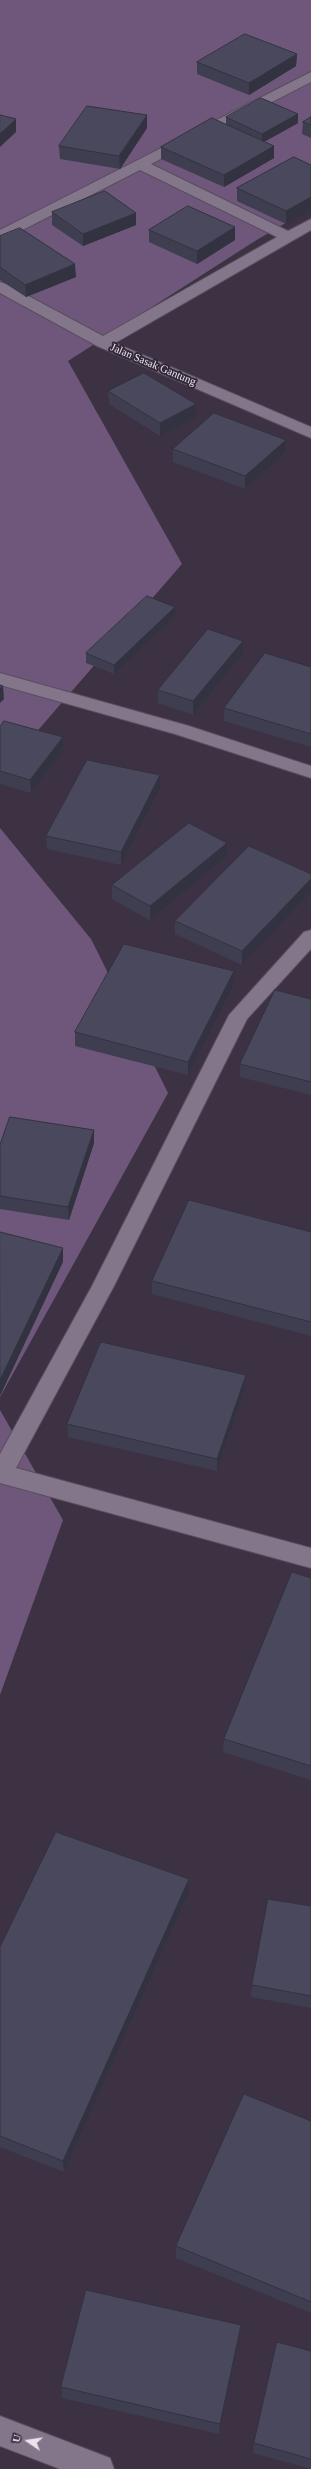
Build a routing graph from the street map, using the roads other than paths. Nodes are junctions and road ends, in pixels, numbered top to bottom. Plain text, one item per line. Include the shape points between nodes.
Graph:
1 (311, 76) edge
2 (141, 165) junction
3 (311, 224) edge
4 (0, 236) edge
5 (288, 237) junction
6 (0, 287) edge
7 (103, 343) junction
8 (311, 433) edge
9 (0, 679) edge
10 (311, 772) edge
11 (311, 936) edge
12 (1, 1474) edge
13 (311, 1558) edge
14 (0, 2431) edge
15 (99, 2469) edge

1 - 2 street
2 - 4 street
2 - 5 street
3 - 5 street
5 - 7 street
6 - 7 street, Jalan Sasak Gantung
7 - 8 street, Jalan Sasak Gantung
9 - 10 street via 182,730
11 - 12 street via 238,1015 103,1286
12 - 13 street
14 - 15 street

